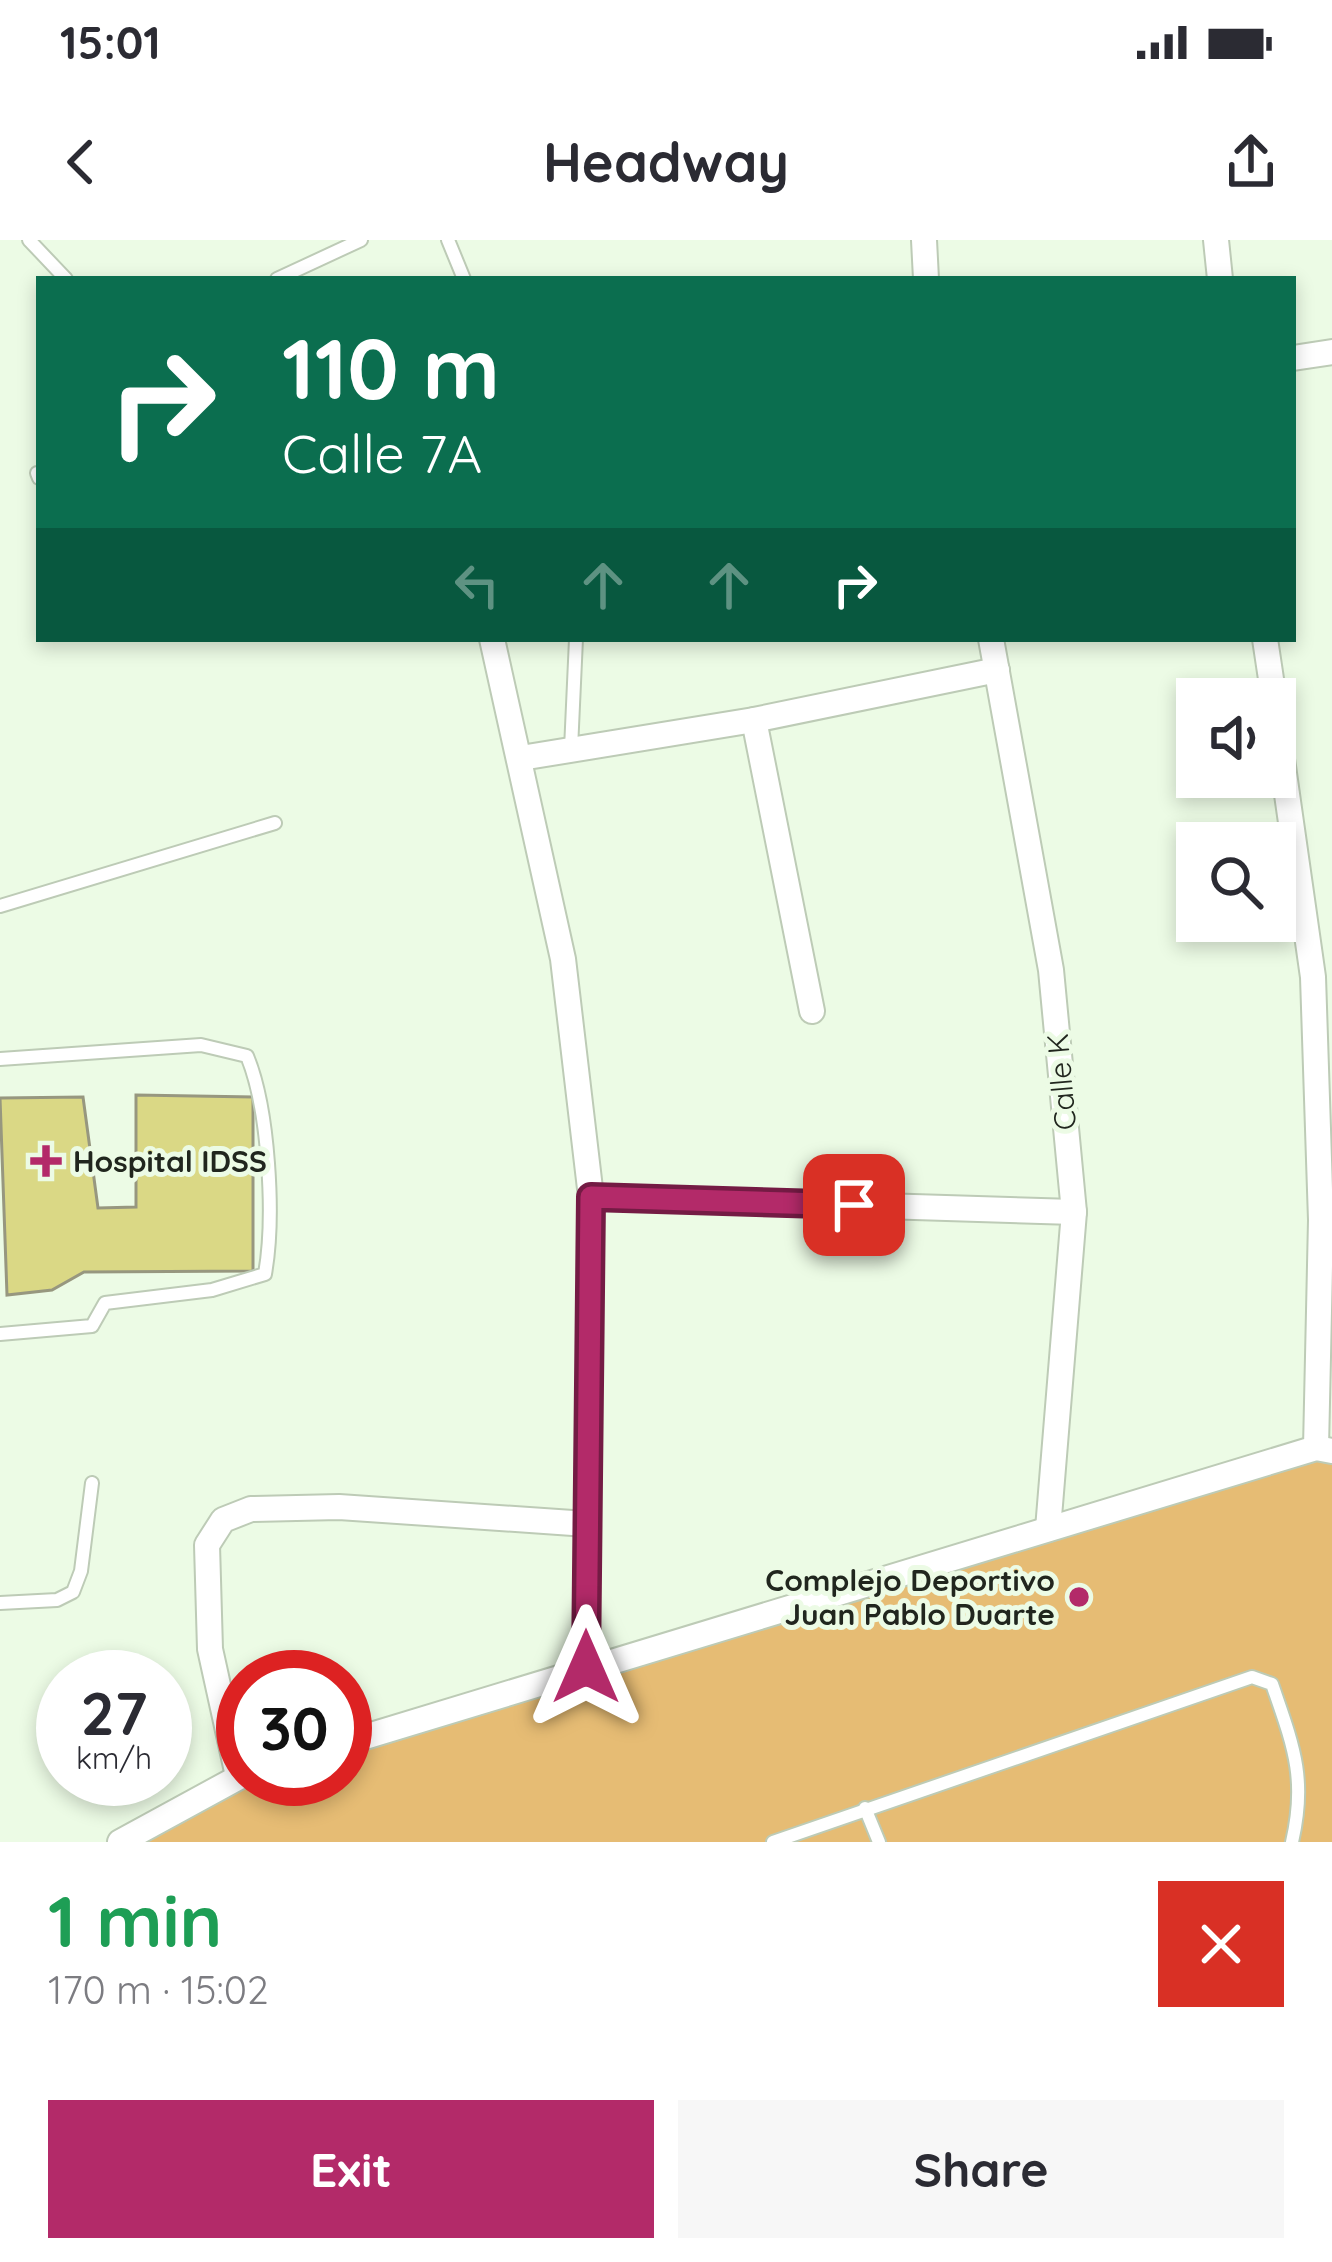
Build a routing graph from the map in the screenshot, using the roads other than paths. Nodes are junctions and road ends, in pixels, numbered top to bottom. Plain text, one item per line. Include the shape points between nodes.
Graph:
1 (29, 240) edge
2 (362, 240) edge
3 (448, 240) edge
4 (924, 240) edge
5 (1216, 240) edge
6 (63, 276) edge
7 (284, 276) edge
8 (463, 276) edge
9 (926, 276) edge
10 (1220, 276) edge
11 (1332, 352) edge
12 (1296, 358) edge
13 (493, 642) edge
14 (577, 642) edge
15 (992, 642) edge
16 (1265, 642) edge
17 (997, 670) junction
18 (1271, 678) edge
19 (754, 720) junction
20 (571, 750) junction
21 (521, 758) junction
22 (1290, 798) edge
23 (275, 823) dead end
24 (0, 906) edge
25 (1322, 977) edge
26 (812, 1011) dead end
27 (0, 1059) edge
28 (591, 1197) junction
29 (1074, 1211) junction
30 (1326, 1221) edge
31 (0, 1334) edge
32 (1324, 1449) edge
33 (92, 1483) dead end
34 (586, 1524) junction
35 (1048, 1529) junction
36 (0, 1603) edge
37 (586, 1667) junction
38 (216, 1673) edge
39 (372, 1734) edge
40 (216, 1789) edge
41 (865, 1808) junction
42 (120, 1842) edge
43 (773, 1842) edge
44 (879, 1842) edge
45 (1292, 1842) edge

1 - 6 lane
2 - 7 lane
3 - 8 lane
4 - 9 street
5 - 10 street
11 - 12 street
13 - 21 street
14 - 20 lane
15 - 17 street, Calle K
16 - 18 street
17 - 19 street
17 - 29 street, Calle K via 1051,970
19 - 20 street
19 - 26 street
20 - 21 street
21 - 28 street via 563,959
22 - 25 street
23 - 24 lane
25 - 30 street
27 - 31 lane via 201,1045 247,1056 270,1222 265,1274 212,1290 105,1303 92,1326 71,1332
28 - 29 street
28 - 34 street
29 - 35 street, Calle K
30 - 32 street
32 - 35 street
33 - 36 lane via 73,1592
34 - 37 street
34 - 38 street via 250,1509 223,1520 207,1545
35 - 37 street
37 - 39 street
40 - 42 street
41 - 43 lane
41 - 44 lane
41 - 45 lane via 1263,1678 1298,1760 1302,1800

